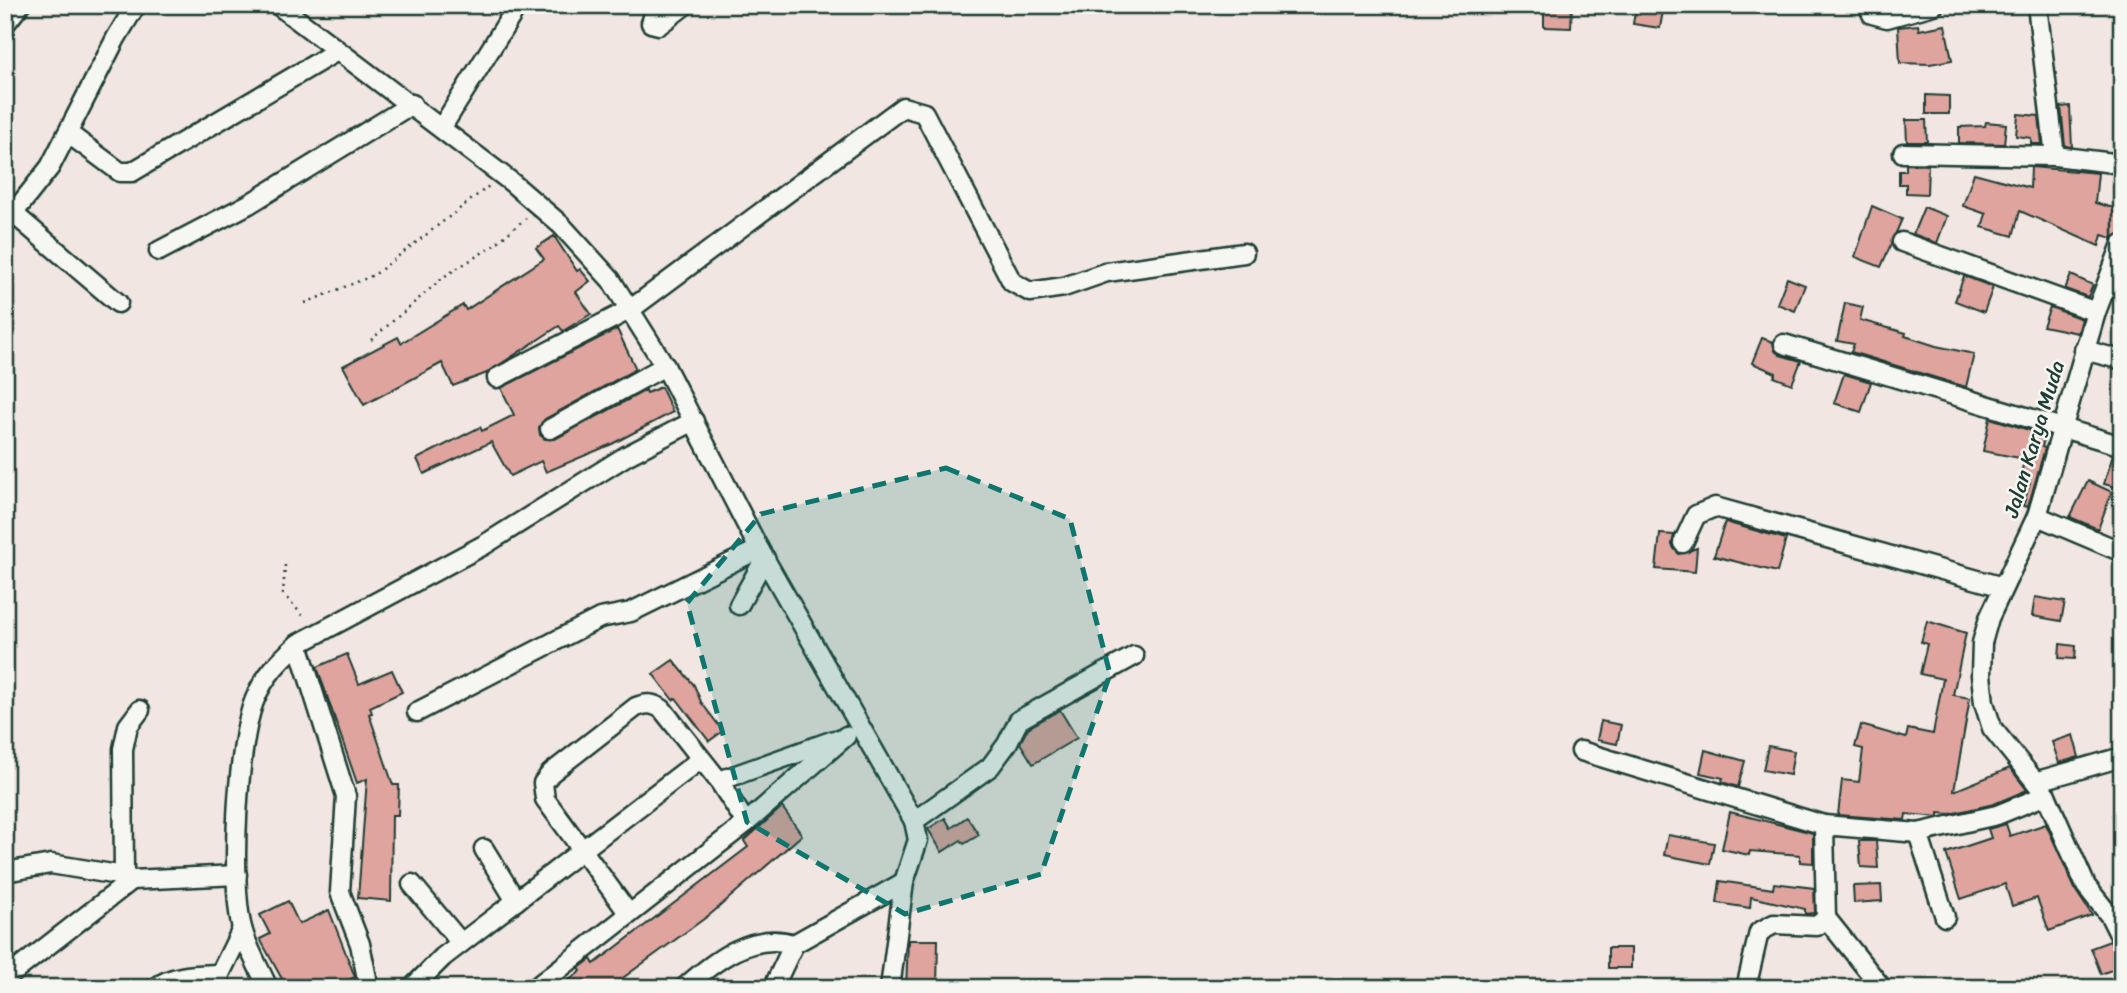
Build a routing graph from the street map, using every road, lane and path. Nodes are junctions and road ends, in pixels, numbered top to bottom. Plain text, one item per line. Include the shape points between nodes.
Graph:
1 (20, 5) edge
2 (136, 5) edge
3 (278, 5) edge
4 (519, 5) edge
5 (657, 5) edge
6 (685, 5) edge
7 (1868, 5) edge
8 (1934, 5) edge
9 (2037, 5) edge
10 (5, 24) edge
11 (337, 51) junction
12 (412, 104) junction
13 (442, 127) junction
14 (69, 134) junction
15 (1903, 153) dead end
16 (2055, 156) junction
17 (2122, 164) edge
18 (503, 176) junction
19 (539, 206) junction
20 (10, 219) edge
21 (1902, 242) dead end
22 (2122, 244) edge
23 (159, 251) dead end
24 (1244, 253) dead end
25 (118, 303) dead end
26 (305, 303) dead end
27 (632, 309) junction
28 (2096, 312) junction
29 (371, 340) dead end
30 (1784, 344) dead end
31 (2084, 350) junction
32 (2122, 359) edge
33 (666, 366) junction
34 (497, 378) dead end
35 (694, 421) junction
36 (2064, 428) junction
37 (550, 429) dead end
38 (2122, 446) edge
39 (2037, 516) junction
40 (1683, 544) dead end
41 (2122, 552) edge
42 (762, 554) junction
43 (285, 565) dead end
44 (2003, 587) junction
45 (739, 605) dead end
46 (318, 631) junction
47 (298, 644) junction
48 (1134, 656) dead end
49 (140, 710) dead end
50 (417, 712) dead end
51 (852, 732) junction
52 (1581, 751) dead end
53 (2122, 757) edge
54 (701, 759) junction
55 (719, 781) junction
56 (2042, 788) junction
57 (914, 821) junction
58 (746, 823) junction
59 (1824, 825) junction
60 (1917, 833) junction
61 (484, 849) dead end
62 (580, 851) junction
63 (5, 872) edge
64 (237, 875) junction
65 (128, 878) junction
66 (904, 882) junction
67 (412, 884) dead end
68 (516, 901) junction
69 (629, 914) junction
70 (1945, 917) dead end
71 (1826, 918) junction
72 (242, 929) junction
73 (2122, 940) edge
74 (461, 943) junction
75 (794, 944) junction
76 (5, 979) edge
77 (219, 981) edge
78 (155, 988) edge
79 (268, 988) edge
80 (369, 988) edge
81 (412, 988) edge
82 (534, 988) edge
83 (684, 988) edge
84 (773, 988) edge
85 (890, 988) edge
86 (1746, 988) edge
87 (1882, 988) edge

1 - 10 street
2 - 14 street
3 - 11 street
4 - 13 street
5 - 6 street via 651,19 659,26
7 - 8 street via 1872,14 1887,18
9 - 16 street
11 - 12 street
11 - 14 street via 132,172 120,172
12 - 13 street
12 - 23 street via 249,204
13 - 18 street
14 - 20 street
15 - 16 street
16 - 17 street
18 - 19 street
18 - 26 path via 374,275
19 - 27 street via 586,250
19 - 29 path via 493,246 445,276
20 - 25 street
21 - 28 street
22 - 28 street, Jalan Karya Muda
24 - 27 street via 1107,272 1064,287 1030,292 1012,282 924,113 903,107
27 - 33 street
27 - 34 street
28 - 31 street, Jalan Karya Muda
30 - 36 street
31 - 32 street
31 - 36 street, Jalan Karya Muda
33 - 35 street
33 - 37 street
35 - 42 street
35 - 46 street via 626,456 485,545
36 - 38 street
36 - 39 street, Jalan Karya Muda
39 - 41 street
39 - 44 street, Jalan Karya Muda
40 - 44 street via 1696,515 1715,507
42 - 45 street
42 - 50 street via 618,617 600,618
42 - 51 street
43 - 46 path via 283,594
44 - 56 street, Jalan Karya Muda via 1982,643 1984,703 2002,743
46 - 47 street
47 - 64 street via 264,681 243,738
47 - 80 street via 346,796 340,892 360,944
48 - 57 street via 1019,720 990,767
49 - 65 street via 128,726 123,749
51 - 55 street
51 - 57 street
51 - 58 street
52 - 59 street
53 - 56 street
54 - 55 street
54 - 62 street
54 - 62 street via 662,709 645,703 636,707 542,783 545,799
55 - 58 street
56 - 60 street via 1997,815
56 - 73 street, Jalan Karya Muda via 2086,886 2106,909
57 - 66 street via 918,840
58 - 69 street
59 - 60 street
59 - 71 street
60 - 70 street
61 - 68 street
62 - 68 street
62 - 69 street
63 - 65 street via 51,864
64 - 65 street
64 - 72 street
65 - 76 street
66 - 75 street
66 - 85 street
67 - 74 street
68 - 74 street
69 - 82 street
71 - 86 street via 1817,926 1774,924 1759,932
71 - 87 street
72 - 77 street
72 - 79 street
74 - 81 street
75 - 83 street via 775,938 753,942 704,970
75 - 84 street
77 - 78 street via 181,976 166,979

